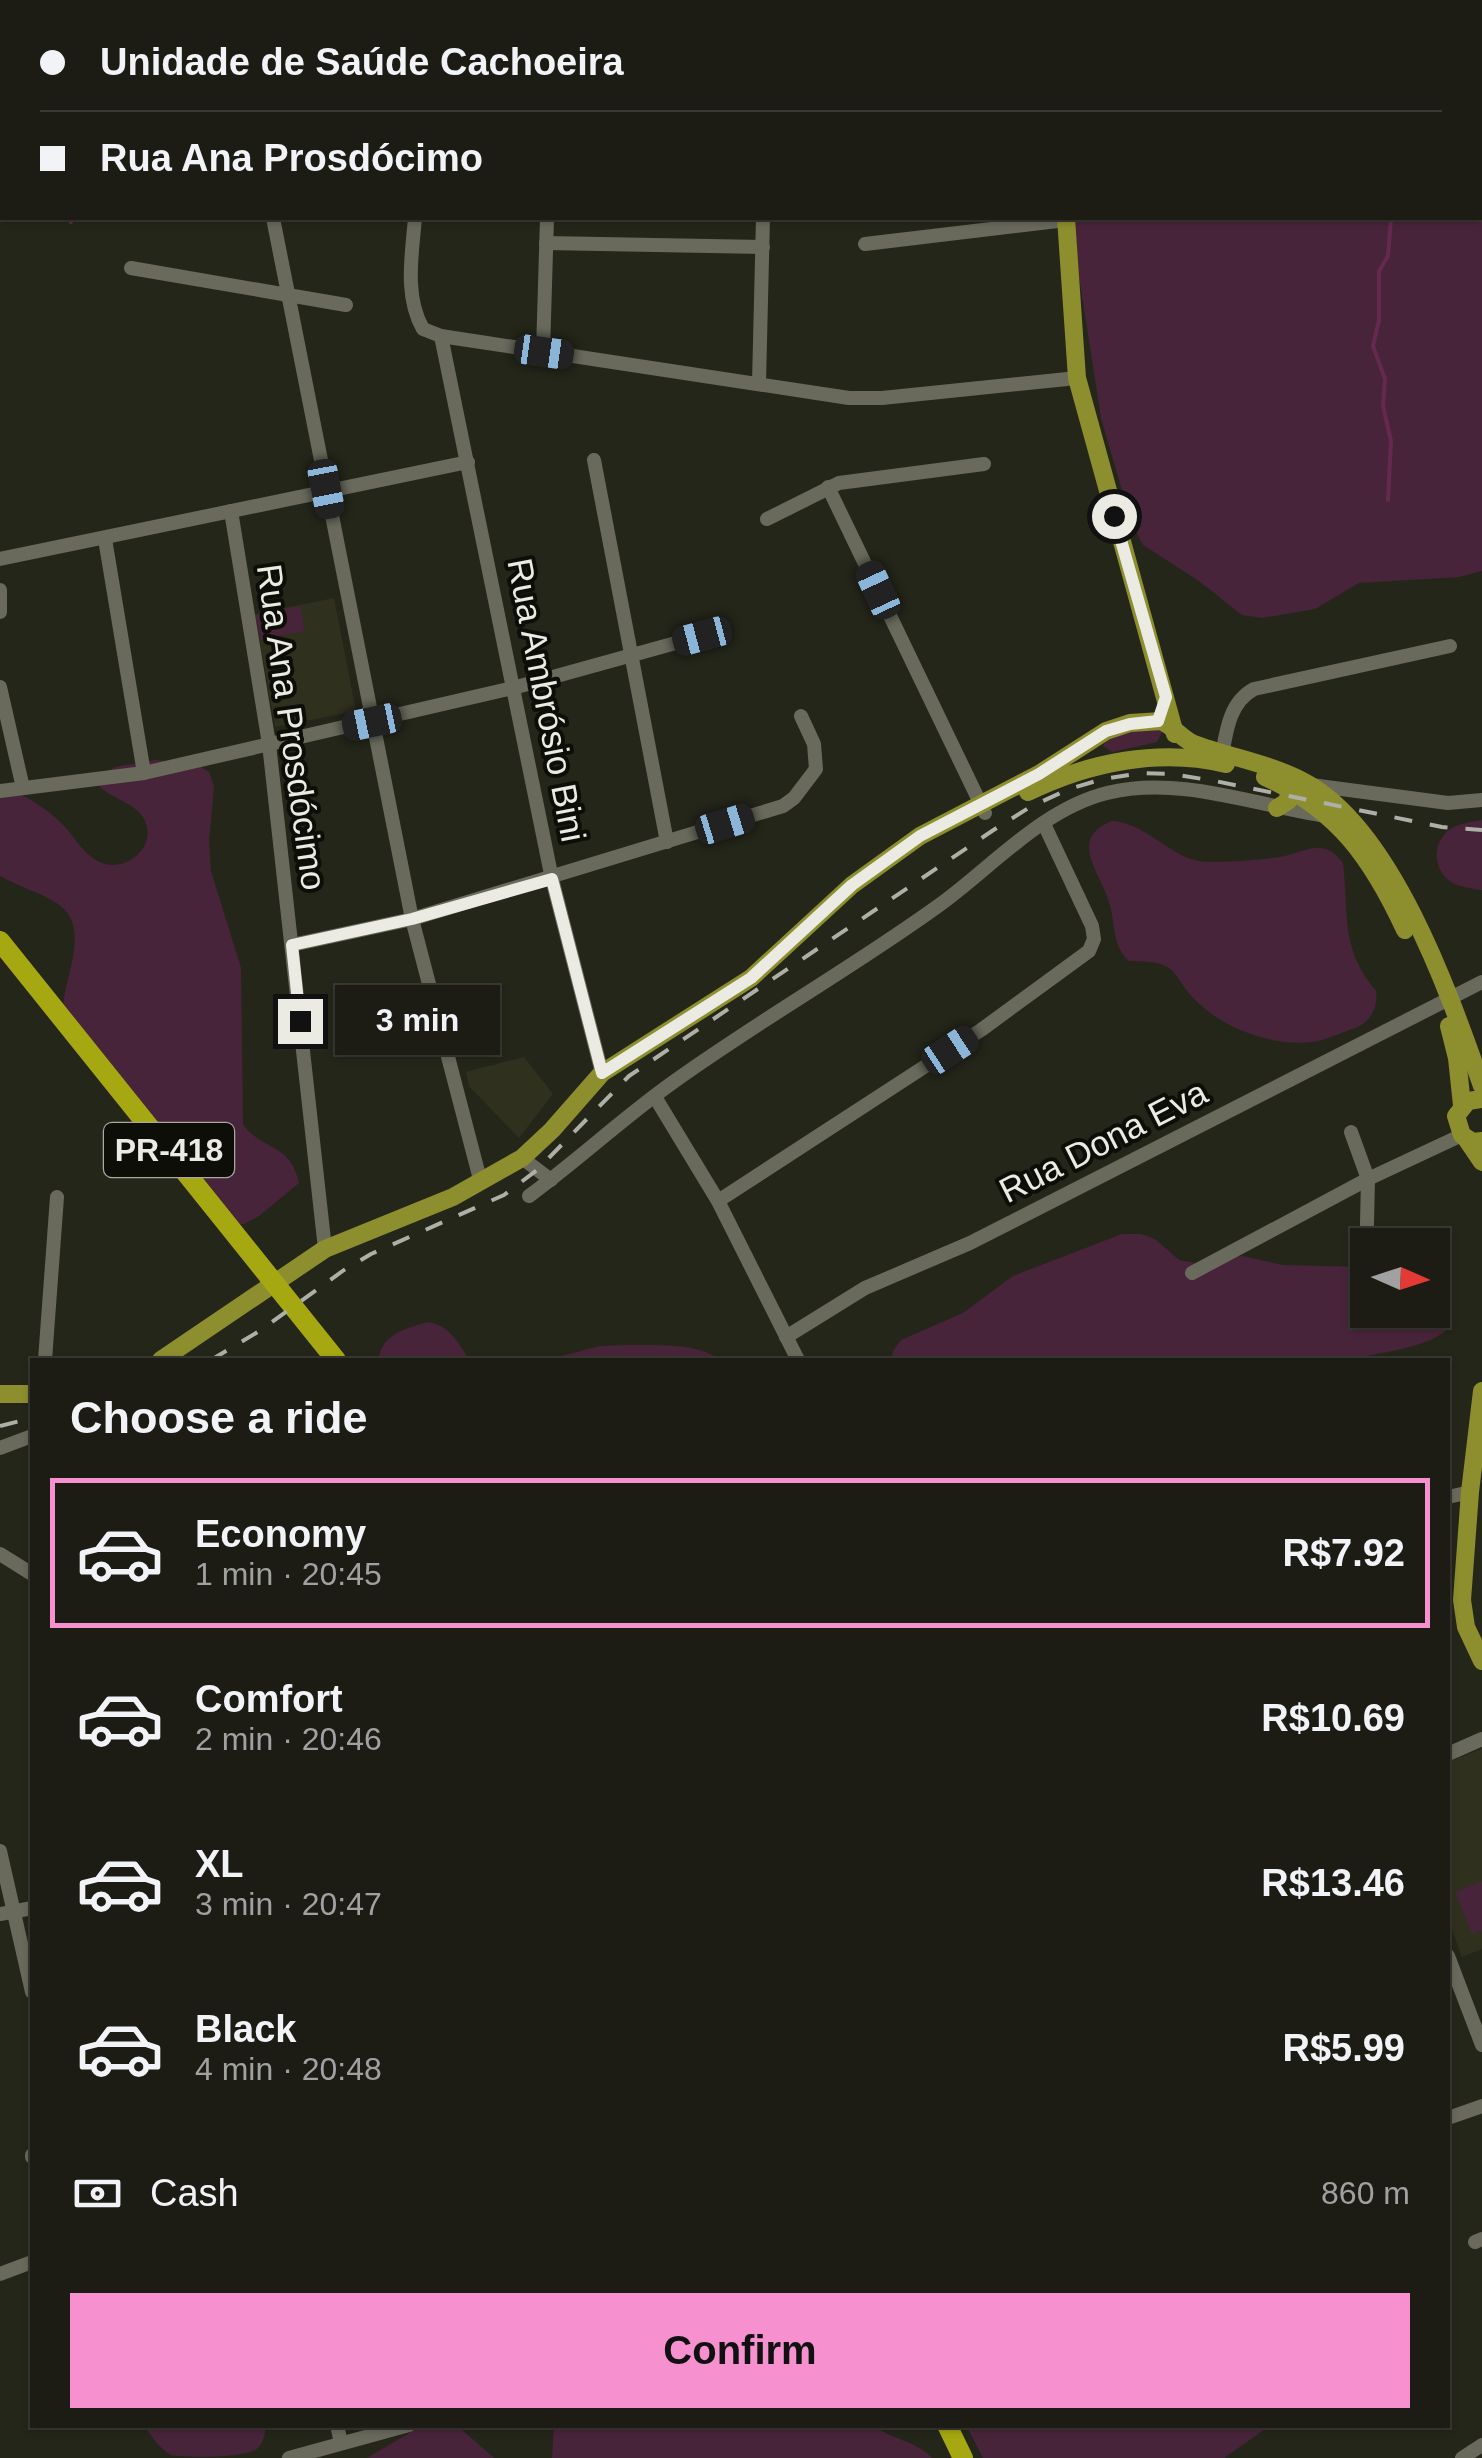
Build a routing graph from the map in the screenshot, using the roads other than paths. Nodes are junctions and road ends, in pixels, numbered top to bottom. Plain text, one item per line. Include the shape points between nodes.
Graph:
1 (273, 220) edge
2 (415, 220) edge
3 (547, 220) edge
4 (763, 220) edge
5 (1058, 220) edge
6 (1066, 220) edge
7 (546, 242) junction
8 (865, 244) dead end
9 (762, 247) junction
10 (131, 268) dead end
11 (290, 296) junction
12 (346, 305) dead end
13 (441, 336) junction
14 (544, 352) junction
15 (1077, 378) junction
16 (759, 383) junction
17 (594, 460) dead end
18 (468, 462) junction
19 (984, 464) dead end
20 (828, 487) junction
21 (326, 489) junction
22 (231, 511) junction
23 (767, 519) dead end
24 (105, 539) junction
25 (0, 559) edge
26 (0, 590) edge
27 (0, 612) edge
28 (702, 636) dead end
29 (1450, 646) dead end
30 (632, 654) junction
31 (0, 687) edge
32 (513, 688) junction
33 (801, 716) dead end
34 (372, 722) junction
35 (1166, 726) junction
36 (1098, 737) junction
37 (269, 744) junction
38 (1163, 756) junction
39 (1222, 757) junction
40 (1106, 764) junction
41 (144, 773) junction
42 (1310, 785) junction
43 (23, 788) junction
44 (1354, 788) junction
45 (1289, 789) junction
46 (0, 790) edge
47 (1482, 800) edge
48 (983, 809) junction
49 (1328, 809) junction
50 (1285, 810) junction
51 (1044, 824) junction
52 (666, 842) junction
53 (552, 879) junction
54 (412, 919) junction
55 (0, 941) edge
56 (292, 945) junction
57 (1482, 982) edge
58 (1444, 1000) junction
59 (602, 1073) junction
60 (1482, 1086) edge
61 (654, 1097) junction
62 (1482, 1099) edge
63 (1462, 1104) junction
64 (1351, 1132) dead end
65 (1470, 1139) edge
66 (522, 1158) junction
67 (1482, 1162) edge
68 (551, 1180) junction
69 (1368, 1180) junction
70 (481, 1183) junction
71 (529, 1196) dead end
72 (58, 1197) dead end
73 (718, 1201) junction
74 (1367, 1228) edge
75 (325, 1249) junction
76 (1192, 1273) dead end
77 (786, 1337) junction
78 (46, 1358) edge
79 (164, 1358) edge
80 (334, 1358) edge
81 (797, 1358) edge
82 (1482, 1392) edge
83 (0, 1394) edge
84 (30, 1394) edge
85 (30, 1437) edge
86 (0, 1448) edge
87 (1470, 1492) junction
88 (1450, 1497) edge
89 (0, 1554) edge
90 (30, 1573) edge
91 (1482, 1661) edge
92 (1482, 1739) edge
93 (1450, 1753) edge
94 (0, 1851) edge
95 (7, 1913) edge
96 (1450, 1961) edge
97 (30, 1986) edge
98 (1482, 2045) edge
99 (1482, 2106) edge
100 (1450, 2117) edge
101 (30, 2263) edge
102 (0, 2274) edge
103 (338, 2428) edge
104 (399, 2428) edge
105 (948, 2428) edge
106 (342, 2443) junction
107 (1482, 2444) edge
108 (289, 2458) edge
109 (963, 2458) edge
110 (1462, 2458) edge

1 - 11 street
2 - 13 street via 416,318 422,330
3 - 7 street
4 - 9 street
5 - 8 street
6 - 15 main road
7 - 9 street
7 - 14 street
9 - 16 street
10 - 11 street
11 - 12 street
11 - 21 street
13 - 14 street
13 - 18 street, Rua Ambrósio Bini
14 - 16 street
15 - 16 street via 863,399
15 - 35 main road via 1166,697
17 - 30 street
18 - 21 street
18 - 32 street, Rua Ambrósio Bini
19 - 20 street
20 - 23 street
20 - 48 street
21 - 22 street
21 - 34 street
22 - 24 street
22 - 37 street, Rua Ana Prosdócimo
24 - 25 street
24 - 41 street
26 - 27 street
28 - 30 street
29 - 39 street via 1254,689 1233,710
30 - 32 street
30 - 52 street
31 - 43 street
32 - 34 street
32 - 53 street, Rua Ambrósio Bini
33 - 52 street via 816,769 794,798
34 - 37 street
34 - 54 street
35 - 36 main road via 1130,724
35 - 38 main road via 1172,745
35 - 39 main road
36 - 40 main road via 1096,754
36 - 48 main road
37 - 41 street
37 - 56 street, Rua Ana Prosdócimo
38 - 39 main road
38 - 40 main road
39 - 42 main road via 1271,767
39 - 45 main road
40 - 48 main road
41 - 43 street
42 - 44 street
42 - 49 main road
43 - 46 street
44 - 47 street via 1448,802
44 - 49 street
45 - 49 main road
45 - 50 main road
48 - 59 main road via 926,844 903,849 852,885 751,978
49 - 50 street
49 - 58 main road via 1374,846 1387,866
50 - 51 street via 1163,787 1135,788 1105,793
51 - 61 street via 879,948
51 - 73 street via 1092,926 1090,951
52 - 53 street
53 - 54 street
53 - 59 street, Rua Ambrósio Bini
54 - 56 street
54 - 70 street
55 - 80 highway, PR-418
56 - 75 street, Rua Ana Prosdócimo
57 - 58 street, Rua Dona Eva
58 - 60 main road
58 - 63 main road
58 - 77 street, Rua Dona Eva via 970,1243 865,1288
59 - 66 main road
61 - 68 street
61 - 73 street
62 - 63 main road
63 - 65 main road via 1456,1116
64 - 69 street
65 - 67 main road
65 - 69 street
66 - 68 street
66 - 70 main road
68 - 71 street
69 - 74 street
69 - 76 street
70 - 75 main road
72 - 78 street
73 - 77 street
75 - 79 main road
77 - 81 street
82 - 87 main road
83 - 84 main road
85 - 86 street
87 - 88 street
87 - 91 main road via 1462,1600
89 - 90 street
92 - 93 street
94 - 95 street
95 - 97 street
96 - 98 street
99 - 100 street
101 - 102 street
103 - 106 street
104 - 106 street
105 - 109 highway
106 - 108 street
107 - 110 street

